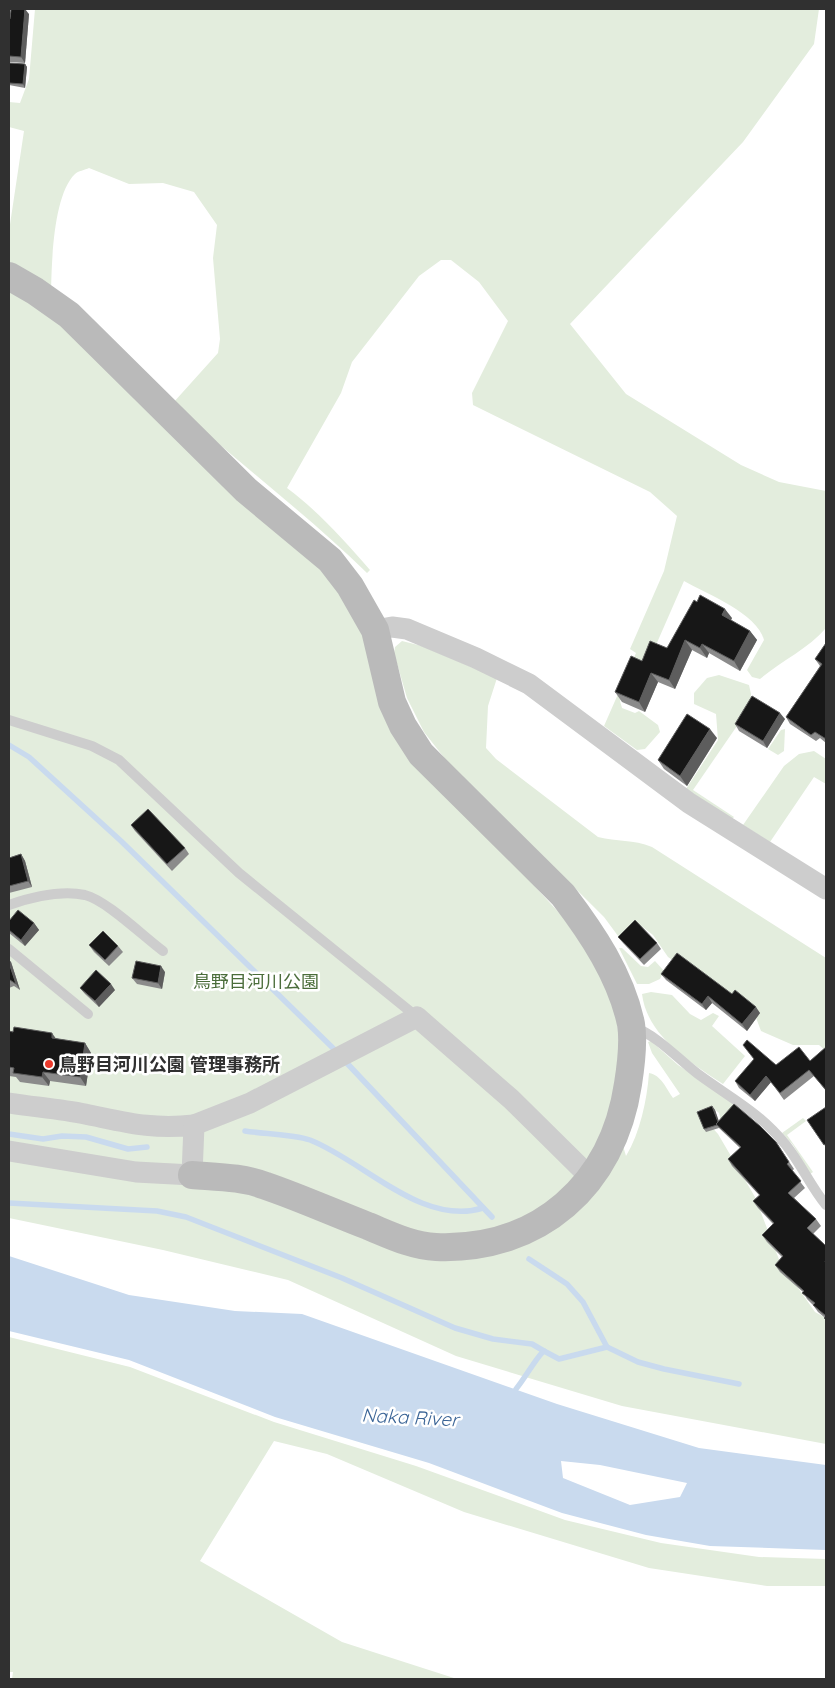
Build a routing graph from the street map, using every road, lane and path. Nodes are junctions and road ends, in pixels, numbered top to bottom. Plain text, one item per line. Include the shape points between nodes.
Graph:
1 (9, 276) edge
2 (375, 630) junction
3 (9, 720) edge
4 (826, 889) edge
5 (9, 905) edge
6 (9, 948) edge
7 (163, 951) dead end
8 (88, 1014) dead end
9 (417, 1017) junction
10 (631, 1026) junction
11 (9, 1103) edge
12 (194, 1124) junction
13 (9, 1151) edge
14 (192, 1175) junction
15 (591, 1178) junction
16 (826, 1205) edge

1 - 2 street via 69,316 246,490 330,560 350,586
2 - 4 street via 407,629 529,684 689,803
2 - 10 street via 392,702 421,754 563,895 578,914 622,991
3 - 9 lane via 92,746 119,760 239,873
5 - 7 lane via 46,895 69,893 86,896 99,902
6 - 8 lane
9 - 12 street via 250,1103
9 - 15 street via 512,1099
10 - 15 street via 631,1066 625,1105 610,1146
10 - 16 lane via 648,1032 764,1121 787,1147
11 - 12 street via 166,1128
12 - 14 street
13 - 14 street via 136,1172
14 - 15 street via 265,1185 404,1241 434,1247 472,1246 510,1238 564,1205

